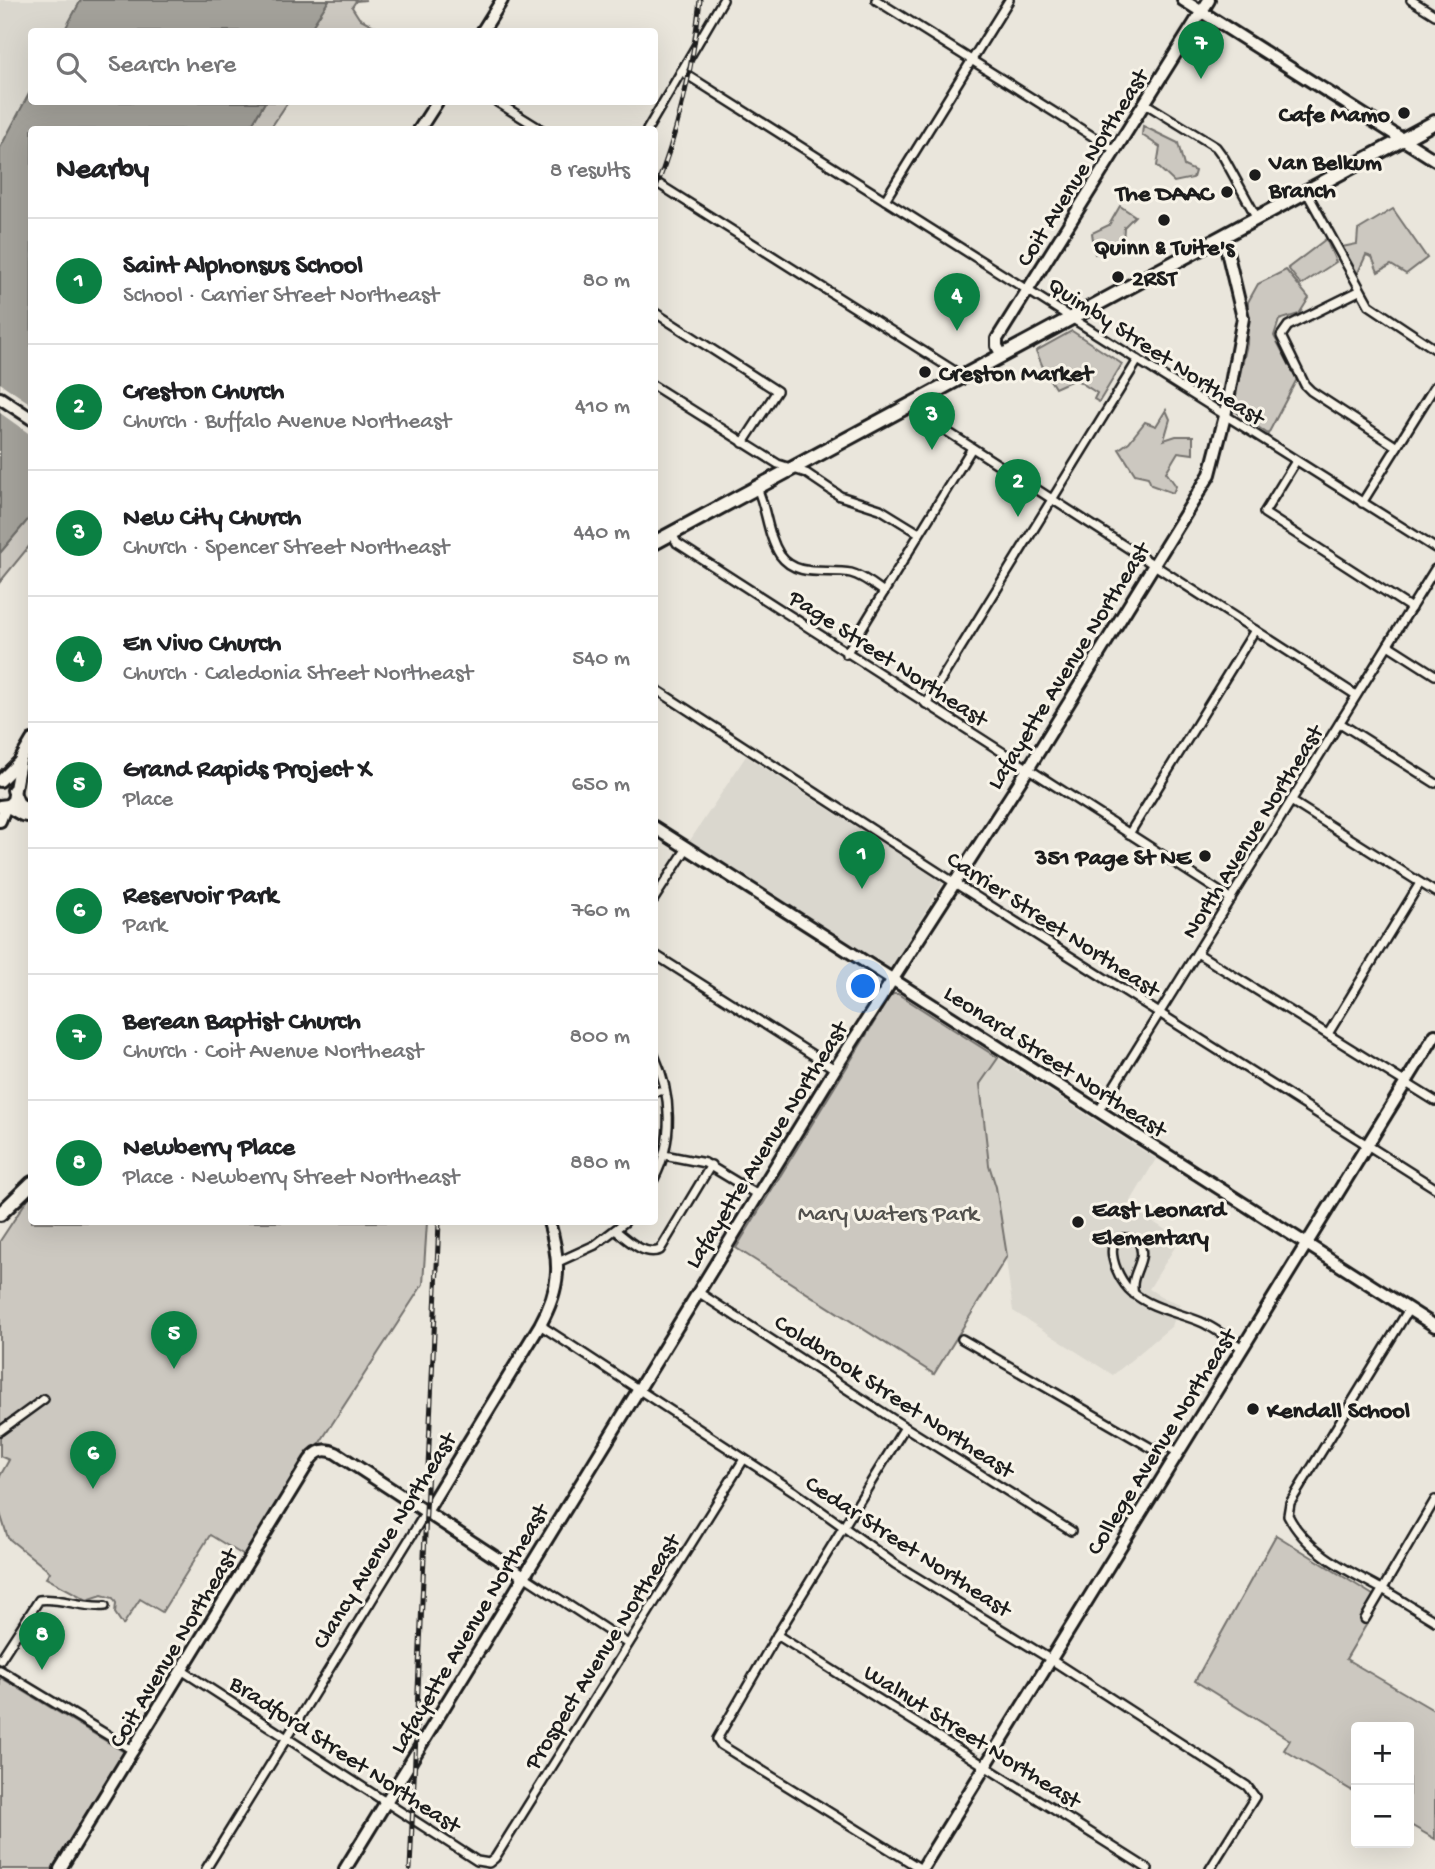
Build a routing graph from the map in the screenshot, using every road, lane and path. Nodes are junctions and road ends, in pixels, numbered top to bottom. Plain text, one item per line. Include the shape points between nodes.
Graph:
1 (502, 0) edge
2 (723, 0) edge
3 (876, 0) edge
4 (1010, 0) edge
5 (1183, 0) edge
6 (1209, 0) edge
7 (1411, 0) edge
8 (1202, 12) junction
9 (1435, 15) edge
10 (484, 28) edge
11 (971, 60) junction
12 (681, 71) junction
13 (1146, 104) junction
14 (435, 105) edge
15 (502, 105) edge
16 (1435, 122) edge
17 (422, 126) edge
18 (536, 126) edge
19 (649, 126) edge
20 (1403, 139) junction
21 (1116, 151) junction
22 (1435, 160) edge
23 (658, 184) edge
24 (1306, 191) junction
25 (885, 200) junction
26 (1257, 218) junction
27 (1221, 238) junction
28 (1028, 290) junction
29 (1359, 291) junction
30 (658, 315) edge
31 (1072, 317) junction
32 (1435, 349) edge
33 (1002, 356) junction
34 (1138, 360) junction
35 (958, 379) junction
36 (1435, 386) edge
37 (658, 389) edge
38 (0, 398) edge
39 (912, 404) junction
40 (28, 416) edge
41 (1225, 416) junction
42 (743, 443) junction
43 (1397, 447) junction
44 (972, 448) junction
45 (1296, 461) junction
46 (793, 469) junction
47 (757, 488) junction
48 (1052, 499) junction
49 (1362, 503) junction
50 (919, 533) junction
51 (672, 534) junction
52 (658, 541) edge
53 (1435, 548) edge
54 (1153, 565) junction
55 (1435, 569) edge
56 (884, 592) junction
57 (1411, 608) junction
58 (1255, 630) junction
59 (1388, 645) junction
60 (846, 653) junction
61 (1435, 675) edge
62 (658, 691) edge
63 (1356, 695) junction
64 (926, 704) junction
65 (1340, 723) junction
66 (28, 747) edge
67 (20, 761) junction
68 (1028, 769) junction
69 (0, 782) edge
70 (1435, 783) edge
71 (14, 793) junction
72 (1291, 801) junction
73 (3, 806) edge
74 (28, 812) edge
75 (28, 816) edge
76 (0, 821) edge
77 (658, 830) edge
78 (1129, 834) junction
79 (687, 848) junction
80 (954, 882) junction
81 (1420, 883) junction
82 (1435, 892) edge
83 (658, 893) edge
84 (1231, 899) junction
85 (1197, 953) junction
86 (658, 957) edge
87 (891, 979) junction
88 (1159, 1013) junction
89 (1328, 1034) junction
90 (1435, 1035) edge
91 (658, 1068) edge
92 (835, 1069) junction
93 (1406, 1082) junction
94 (665, 1090) junction
95 (658, 1091) edge
96 (1435, 1101) edge
97 (1098, 1112) junction
98 (1367, 1145) junction
99 (664, 1155) junction
100 (711, 1166) junction
101 (658, 1169) edge
102 (28, 1187) edge
103 (1435, 1188) edge
104 (758, 1195) junction
105 (0, 1213) edge
106 (550, 1225) edge
107 (621, 1225) edge
108 (615, 1230) junction
109 (1306, 1244) junction
110 (558, 1262) junction
111 (698, 1292) junction
112 (1134, 1294) junction
113 (1409, 1309) junction
114 (540, 1325) junction
115 (1435, 1326) edge
116 (962, 1339) dead end
117 (1242, 1348) junction
118 (638, 1390) junction
119 (44, 1399) dead end
120 (905, 1427) junction
121 (0, 1431) edge
122 (1178, 1452) junction
123 (744, 1459) junction
124 (1435, 1500) edge
125 (425, 1512) junction
126 (843, 1526) junction
127 (1071, 1531) dead end
128 (524, 1576) junction
129 (1383, 1590) junction
130 (105, 1605) dead end
131 (1365, 1619) dead end
132 (1435, 1621) edge
133 (778, 1635) junction
134 (628, 1644) junction
135 (0, 1660) edge
136 (1050, 1660) junction
137 (0, 1670) edge
138 (183, 1671) junction
139 (286, 1738) junction
140 (134, 1751) junction
141 (985, 1765) junction
142 (386, 1802) junction
143 (489, 1863) joint
144 (60, 1869) edge
145 (206, 1869) edge
146 (345, 1869) edge
147 (921, 1869) edge
148 (1147, 1869) edge
149 (1210, 1869) edge

1 - 10 street
2 - 12 street
3 - 11 street
4 - 11 street
5 - 8 street
6 - 8 street, Coit Avenue Northeast
7 - 9 street
8 - 13 street, Coit Avenue Northeast
8 - 20 street
11 - 21 street
11 - 25 street
12 - 19 street
12 - 25 street, Quimby Street Northeast
13 - 21 street, Coit Avenue Northeast
13 - 26 street via 1216,148
14 - 17 street
15 - 18 street
16 - 20 main road
20 - 22 street
20 - 24 main road
21 - 28 street, Coit Avenue Northeast
23 - 35 street via 902,336 953,370
24 - 26 main road
24 - 29 street
25 - 28 street, Quimby Street Northeast
26 - 27 main road
27 - 31 main road
27 - 41 street, Lafayette Avenue Northeast via 1243,318
28 - 31 street, Quimby Street Northeast
28 - 33 street, Coit Avenue Northeast via 997,339
29 - 32 street via 1368,305
29 - 43 street via 1288,326 1281,336 1305,385
30 - 42 street via 778,391
31 - 33 main road
31 - 34 street, Quimby Street Northeast
33 - 35 main road
34 - 41 street, Quimby Street Northeast
34 - 48 street
35 - 39 main road
36 - 43 street
37 - 42 street
38 - 40 street
39 - 44 street
39 - 46 main road
41 - 45 street, Quimby Street Northeast
41 - 54 street, Lafayette Avenue Northeast via 1210,474
42 - 46 street
43 - 49 street
44 - 48 street
44 - 50 street
45 - 49 street, Quimby Street Northeast
45 - 57 street via 1264,513
46 - 47 main road
46 - 50 street via 840,496 890,514
47 - 51 main road
47 - 56 street via 783,559 809,571 853,573
48 - 54 street
48 - 64 street
49 - 53 street, Quimby Street Northeast
50 - 56 street
51 - 52 main road
51 - 60 street, Page Street Northeast via 677,543
54 - 58 street
54 - 68 street, Lafayette Avenue Northeast
55 - 57 street, North Avenue Northeast
56 - 60 street
57 - 59 street, North Avenue Northeast
58 - 63 street
58 - 78 street
59 - 61 street
59 - 63 street, North Avenue Northeast
60 - 64 street, Page Street Northeast
62 - 80 street, Carrier Street Northeast
63 - 65 street, North Avenue Northeast
64 - 68 street, Page Street Northeast
65 - 70 street
65 - 72 street, North Avenue Northeast
66 - 67 street
67 - 69 street
67 - 71 street
68 - 78 street, Page Street Northeast
68 - 80 street, Lafayette Avenue Northeast
69 - 71 street
71 - 73 street via 13,800
71 - 74 street
72 - 81 street
72 - 84 street, North Avenue Northeast
73 - 75 street
73 - 76 street
77 - 79 street, Leonard Street Northeast
78 - 84 street, Page Street Northeast
79 - 83 street
79 - 87 street, Leonard Street Northeast
80 - 87 street, Lafayette Avenue Northeast
80 - 88 street, Carrier Street Northeast
81 - 82 street
81 - 89 street
84 - 85 street, North Avenue Northeast
85 - 88 street, North Avenue Northeast
85 - 89 street
86 - 92 street
87 - 92 street, Lafayette Avenue Northeast
87 - 97 street, Leonard Street Northeast
88 - 97 street, North Avenue Northeast
88 - 98 street, Carrier Street Northeast
89 - 93 street
90 - 93 street, College Avenue Northeast
91 - 94 street
92 - 104 street, Lafayette Avenue Northeast
93 - 96 street
93 - 98 street, College Avenue Northeast
94 - 95 street
94 - 99 street
97 - 109 street, Leonard Street Northeast
98 - 103 street, Carrier Street Northeast
98 - 109 street, College Avenue Northeast
99 - 100 street
99 - 101 street
100 - 104 street
100 - 108 street via 660,1250 645,1251
102 - 105 main road
104 - 111 street, Lafayette Avenue Northeast
106 - 110 street, Clancy Avenue Northeast
107 - 108 street
108 - 110 street
109 - 113 street, Leonard Street Northeast
109 - 117 street, College Avenue Northeast
110 - 114 street, Clancy Avenue Northeast via 553,1295
111 - 118 street, Lafayette Avenue Northeast
111 - 120 street, Coldbrook Street Northeast
112 - 112 street via 1132,1279 1142,1247 1125,1237 1113,1246 1111,1254 1118,1276
112 - 117 street via 1170,1313 1201,1322
113 - 115 street, Leonard Street Northeast
113 - 129 street via 1290,1503 1288,1515 1321,1553
114 - 118 street, Cedar Street Northeast
114 - 125 street, Clancy Avenue Northeast
116 - 122 street via 1153,1450 1164,1445
117 - 122 street, College Avenue Northeast
118 - 123 street, Cedar Street Northeast
118 - 128 street, Lafayette Avenue Northeast
119 - 121 street
120 - 126 street
120 - 127 street, Coldbrook Street Northeast
122 - 136 street, College Avenue Northeast
123 - 126 street, Cedar Street Northeast
123 - 134 street, Prospect Avenue Northeast
124 - 129 street
125 - 128 street
125 - 138 street, Coit Avenue Northeast via 336,1453 323,1450 310,1460
125 - 139 street, Clancy Avenue Northeast
126 - 133 street
126 - 136 street, Cedar Street Northeast via 895,1564
128 - 134 street
128 - 142 street, Lafayette Avenue Northeast
129 - 131 street
129 - 132 street
130 - 135 street via 36,1601
133 - 141 street, Walnut Street Northeast
133 - 147 street via 718,1739 721,1745
134 - 143 street, Prospect Avenue Northeast
136 - 141 street, College Avenue Northeast
136 - 149 street, Cedar Street Northeast via 1250,1789 1255,1797
137 - 140 street
138 - 139 street, Bradford Street Northeast
138 - 140 street, Coit Avenue Northeast
139 - 142 street, Bradford Street Northeast
139 - 145 street, Clancy Avenue Northeast
140 - 144 street, Coit Avenue Northeast
141 - 147 street, College Avenue Northeast
141 - 148 street, Walnut Street Northeast
142 - 143 street, Bradford Street Northeast via 477,1861
142 - 146 street, Lafayette Avenue Northeast

